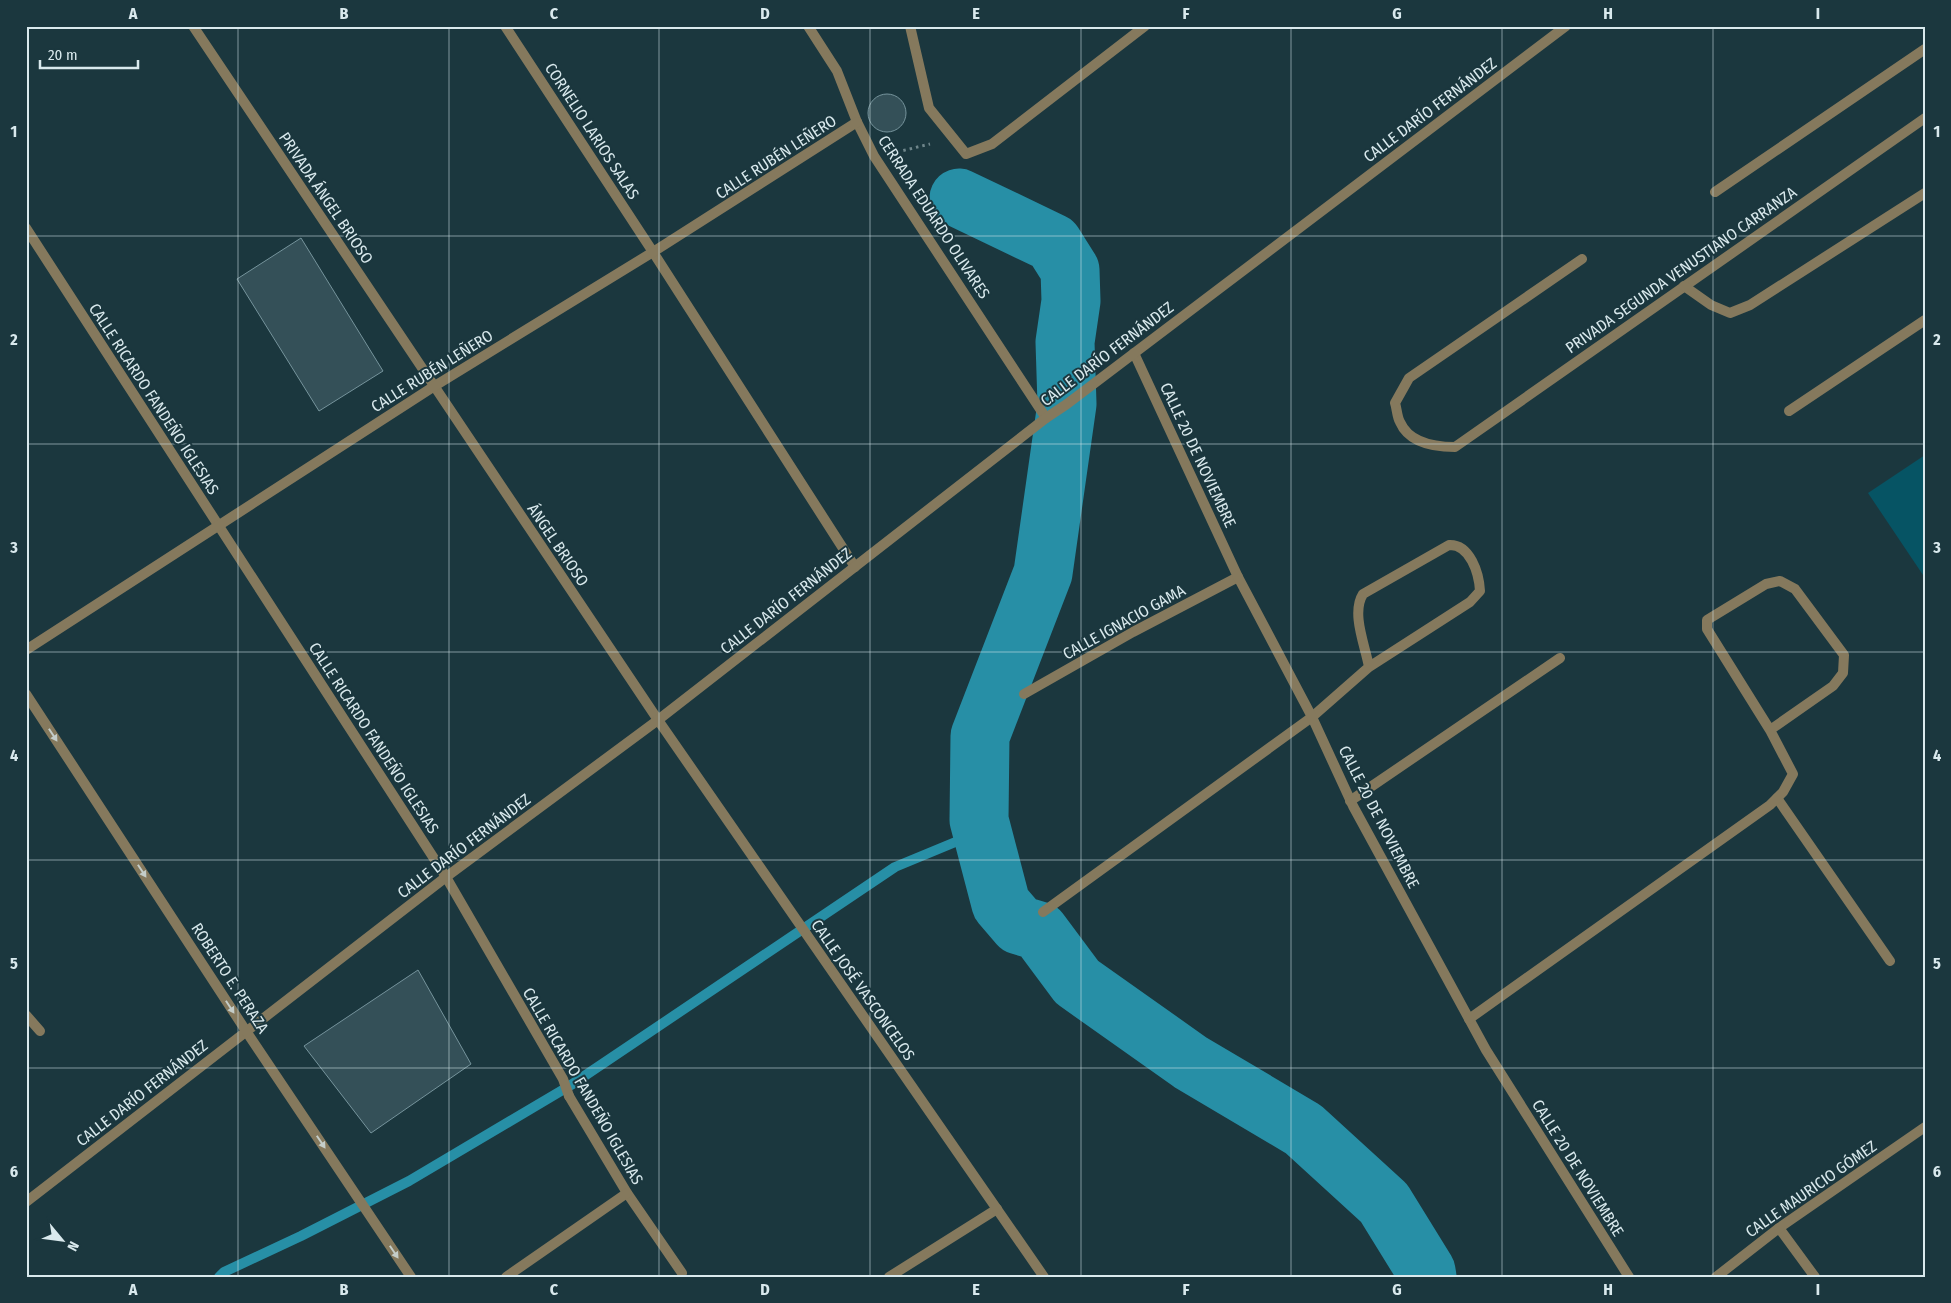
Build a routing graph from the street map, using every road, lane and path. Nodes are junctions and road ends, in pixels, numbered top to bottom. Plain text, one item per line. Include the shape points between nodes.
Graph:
1 (193, 26) edge
2 (505, 26) edge
3 (808, 26) edge
4 (910, 26) edge
5 (1145, 26) edge
6 (1566, 26) edge
7 (1925, 49) edge
8 (1925, 118) edge
9 (857, 122) junction
10 (953, 137) junction
11 (874, 156) junction
12 (1715, 192) dead end
13 (1925, 193) edge
14 (26, 228) edge
15 (653, 252) junction
16 (1582, 259) dead end
17 (1684, 286) junction
18 (1925, 320) edge
19 (1134, 353) junction
20 (433, 387) junction
21 (1789, 411) dead end
22 (1046, 418) junction
23 (218, 527) junction
24 (854, 567) junction
25 (1238, 577) junction
26 (26, 650) edge
27 (1560, 658) dead end
28 (1369, 667) junction
29 (26, 694) edge
30 (1024, 694) dead end
31 (1312, 717) junction
32 (658, 720) junction
33 (1770, 730) junction
34 (1777, 798) junction
35 (1350, 801) junction
36 (446, 876) junction
37 (1043, 912) dead end
38 (1890, 960) dead end
39 (26, 1015) edge
40 (1469, 1019) junction
41 (246, 1031) junction
42 (40, 1032) dead end
43 (1925, 1127) edge
44 (627, 1192) junction
45 (26, 1202) edge
46 (997, 1209) junction
47 (1779, 1228) junction
48 (682, 1273) dead end
49 (411, 1277) edge
50 (506, 1277) edge
51 (889, 1277) edge
52 (1044, 1277) edge
53 (1629, 1277) edge
54 (1716, 1277) edge
55 (1815, 1277) edge

1 - 20 street, PRIVADA ÁNGEL BRIOSO
2 - 15 street, CORNELIO LARIOS SALAS
3 - 9 street, CERRADA EDUARDO OLIVARES via 838,71
4 - 10 street via 928,108
5 - 10 street via 992,144 966,154
6 - 19 street, CALLE DARÍO FERNÁNDEZ
7 - 12 street
8 - 17 street, PRIVADA SEGUNDA VENUSTIANO CARRANZA
9 - 11 street, CERRADA EDUARDO OLIVARES
9 - 15 street, CALLE RUBÉN LEÑERO
10 - 11 path
11 - 22 street, CERRADA EDUARDO OLIVARES
13 - 17 street via 1750,305 1730,313 1711,305
14 - 23 street, CALLE RICARDO FANDEÑO IGLESIAS
15 - 20 street, CALLE RUBÉN LEÑERO
15 - 24 street, CORNELIO LARIOS SALAS
16 - 17 street, PRIVADA SEGUNDA VENUSTIANO CARRANZA via 1409,378 1395,403 1400,422 1409,435 1435,447 1455,447
18 - 21 street
19 - 22 street, CALLE DARÍO FERNÁNDEZ
19 - 25 street, CALLE 20 DE NOVIEMBRE
20 - 23 street, CALLE RUBÉN LEÑERO
20 - 32 street, ÁNGEL BRIOSO
22 - 24 street, CALLE DARÍO FERNÁNDEZ
23 - 26 street, CALLE RUBÉN LEÑERO
23 - 36 street, CALLE RICARDO FANDEÑO IGLESIAS
24 - 32 street, CALLE DARÍO FERNÁNDEZ
25 - 30 street, CALLE IGNACIO GAMA
25 - 31 street, CALLE 20 DE NOVIEMBRE
27 - 35 street
28 - 28 street via 1470,602 1480,591 1480,581 1466,550 1458,544 1449,545 1363,594 1357,603
28 - 31 street
29 -> 41 street, ROBERTO E. PERAZA
31 - 35 street, CALLE 20 DE NOVIEMBRE
31 - 37 street
32 - 36 street, CALLE DARÍO FERNÁNDEZ
32 - 46 street, CALLE JOSÉ VASCONCELOS
33 - 33 street via 1707,630 1707,620 1766,584 1780,581 1795,589 1844,654 1842,673 1833,686
33 - 34 street via 1793,774
34 - 38 street
34 - 40 street
35 - 40 street, CALLE 20 DE NOVIEMBRE
36 - 41 street, CALLE DARÍO FERNÁNDEZ
36 - 44 street, CALLE RICARDO FANDEÑO IGLESIAS via 563,1080 569,1096
39 - 42 street
40 - 53 street, CALLE 20 DE NOVIEMBRE
41 - 45 street, CALLE DARÍO FERNÁNDEZ
41 -> 49 street, ROBERTO E. PERAZA
43 - 47 street, CALLE MAURICIO GÓMEZ
44 - 48 street, CALLE RICARDO FANDEÑO IGLESIAS
44 - 50 street
46 - 51 street
46 - 52 street, CALLE JOSÉ VASCONCELOS
47 - 54 street, CALLE MAURICIO GÓMEZ
47 - 55 street

